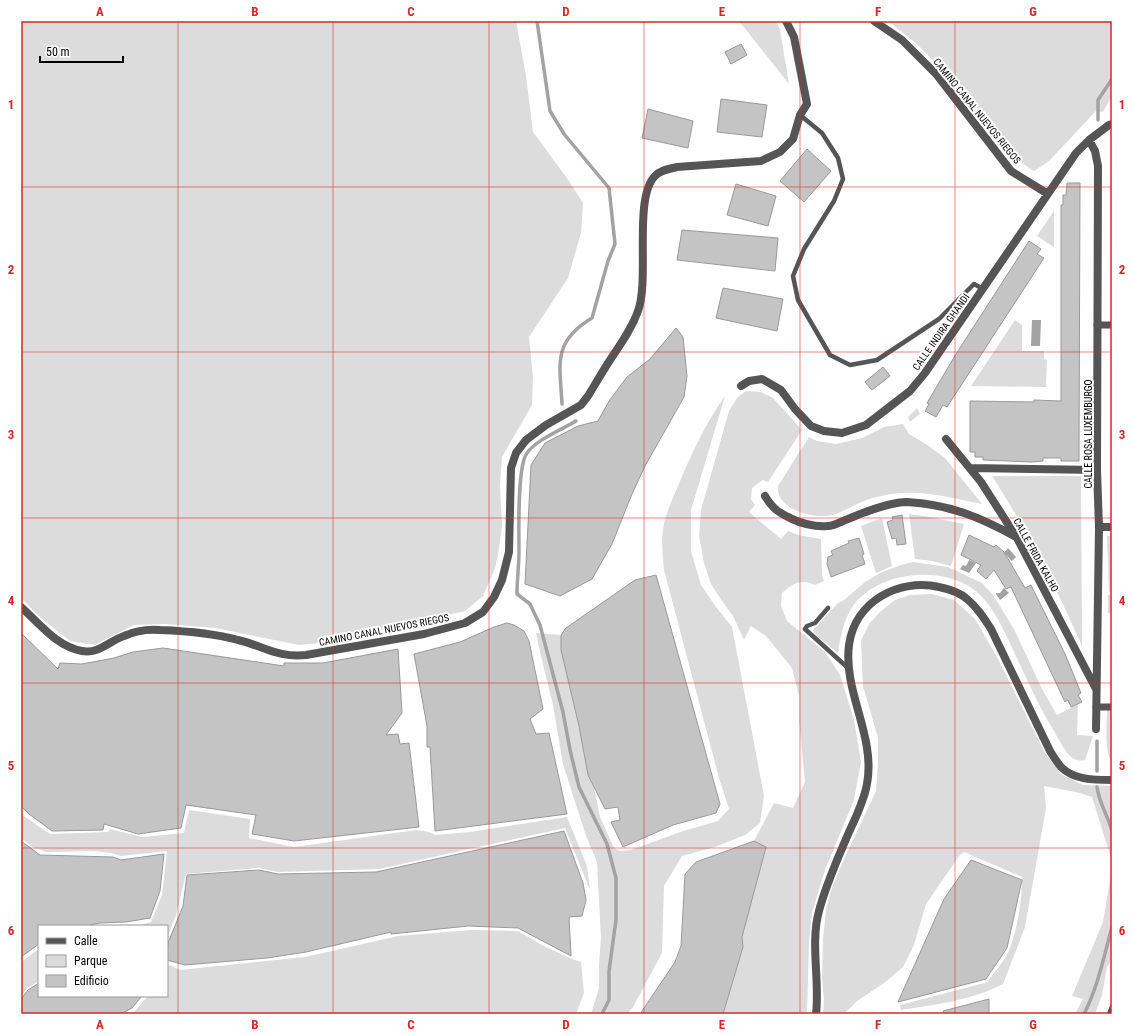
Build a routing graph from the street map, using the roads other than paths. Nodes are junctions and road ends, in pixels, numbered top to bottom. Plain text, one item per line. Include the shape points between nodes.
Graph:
1 (786, 21) edge
2 (874, 21) edge
3 (800, 115) junction
4 (1112, 124) edge
5 (1089, 140) junction
6 (1048, 194) junction
7 (983, 288) junction
8 (1098, 325) junction
9 (1112, 325) edge
10 (741, 386) dead end
11 (946, 439) dead end
12 (970, 468) junction
13 (1097, 470) junction
14 (766, 496) dead end
15 (1099, 527) junction
16 (1112, 527) edge
17 (1017, 538) junction
18 (21, 607) edge
19 (828, 608) dead end
20 (848, 668) junction
21 (1096, 690) junction
22 (1096, 707) junction
23 (1112, 707) edge
24 (1096, 729) dead end
25 (1112, 780) edge
26 (1112, 1007) edge
27 (816, 1014) edge
28 (1109, 1014) edge

1 - 3 street, CAMINO CANAL NUEVOS RIEGOS via 794,37 806,104
2 - 6 street, CAMINO CANAL NUEVOS RIEGOS via 902,40 937,75 1011,171
3 - 7 lane via 822,133 838,158 843,179 834,201 804,249 793,276 798,300 830,354 850,365 877,360 939,320 974,284
3 - 18 street, CAMINO CANAL NUEVOS RIEGOS via 793,139 780,152 761,161 677,167 655,175 646,196 639,310 632,326 581,405 546,425 526,440 516,453 512,468 509,552 502,580 483,612 465,623 424,634 306,656 294,656 282,655 238,640 159,630 138,631 102,648 83,651 60,643
4 - 5 street, CALLE INDIRA GHANDI
5 - 6 street, CALLE INDIRA GHANDI via 1076,153
5 - 8 street, CALLE ROSA LUXEMBURGO via 1095,151 1098,166
6 - 7 street, CALLE INDIRA GHANDI
7 - 10 street, CALLE INDIRA GHANDI via 910,391 866,425 842,433 824,431 811,426 781,390 762,379 748,381
8 - 9 street
8 - 13 street, CALLE ROSA LUXEMBURGO
11 - 12 street, CALLE FRIDA KALHO
12 - 13 street
12 - 17 street, CALLE FRIDA KALHO
13 - 15 street, CALLE ROSA LUXEMBURGO
14 - 17 street via 771,506 785,516 802,523 829,526 869,510 904,502 960,511
15 - 16 street
15 - 21 street, CALLE ROSA LUXEMBURGO
17 - 21 street, CALLE FRIDA KALHO
19 - 20 lane via 815,623 805,629
20 - 25 street via 849,644 854,626 866,607 884,594 905,586 927,584 948,589 966,598 981,613 1050,751 1061,767 1077,777
20 - 27 street via 868,745 867,785 861,805 826,884 818,914
21 - 22 street, CALLE ROSA LUXEMBURGO
22 - 23 street
22 - 24 street, CALLE ROSA LUXEMBURGO
26 - 28 lane

